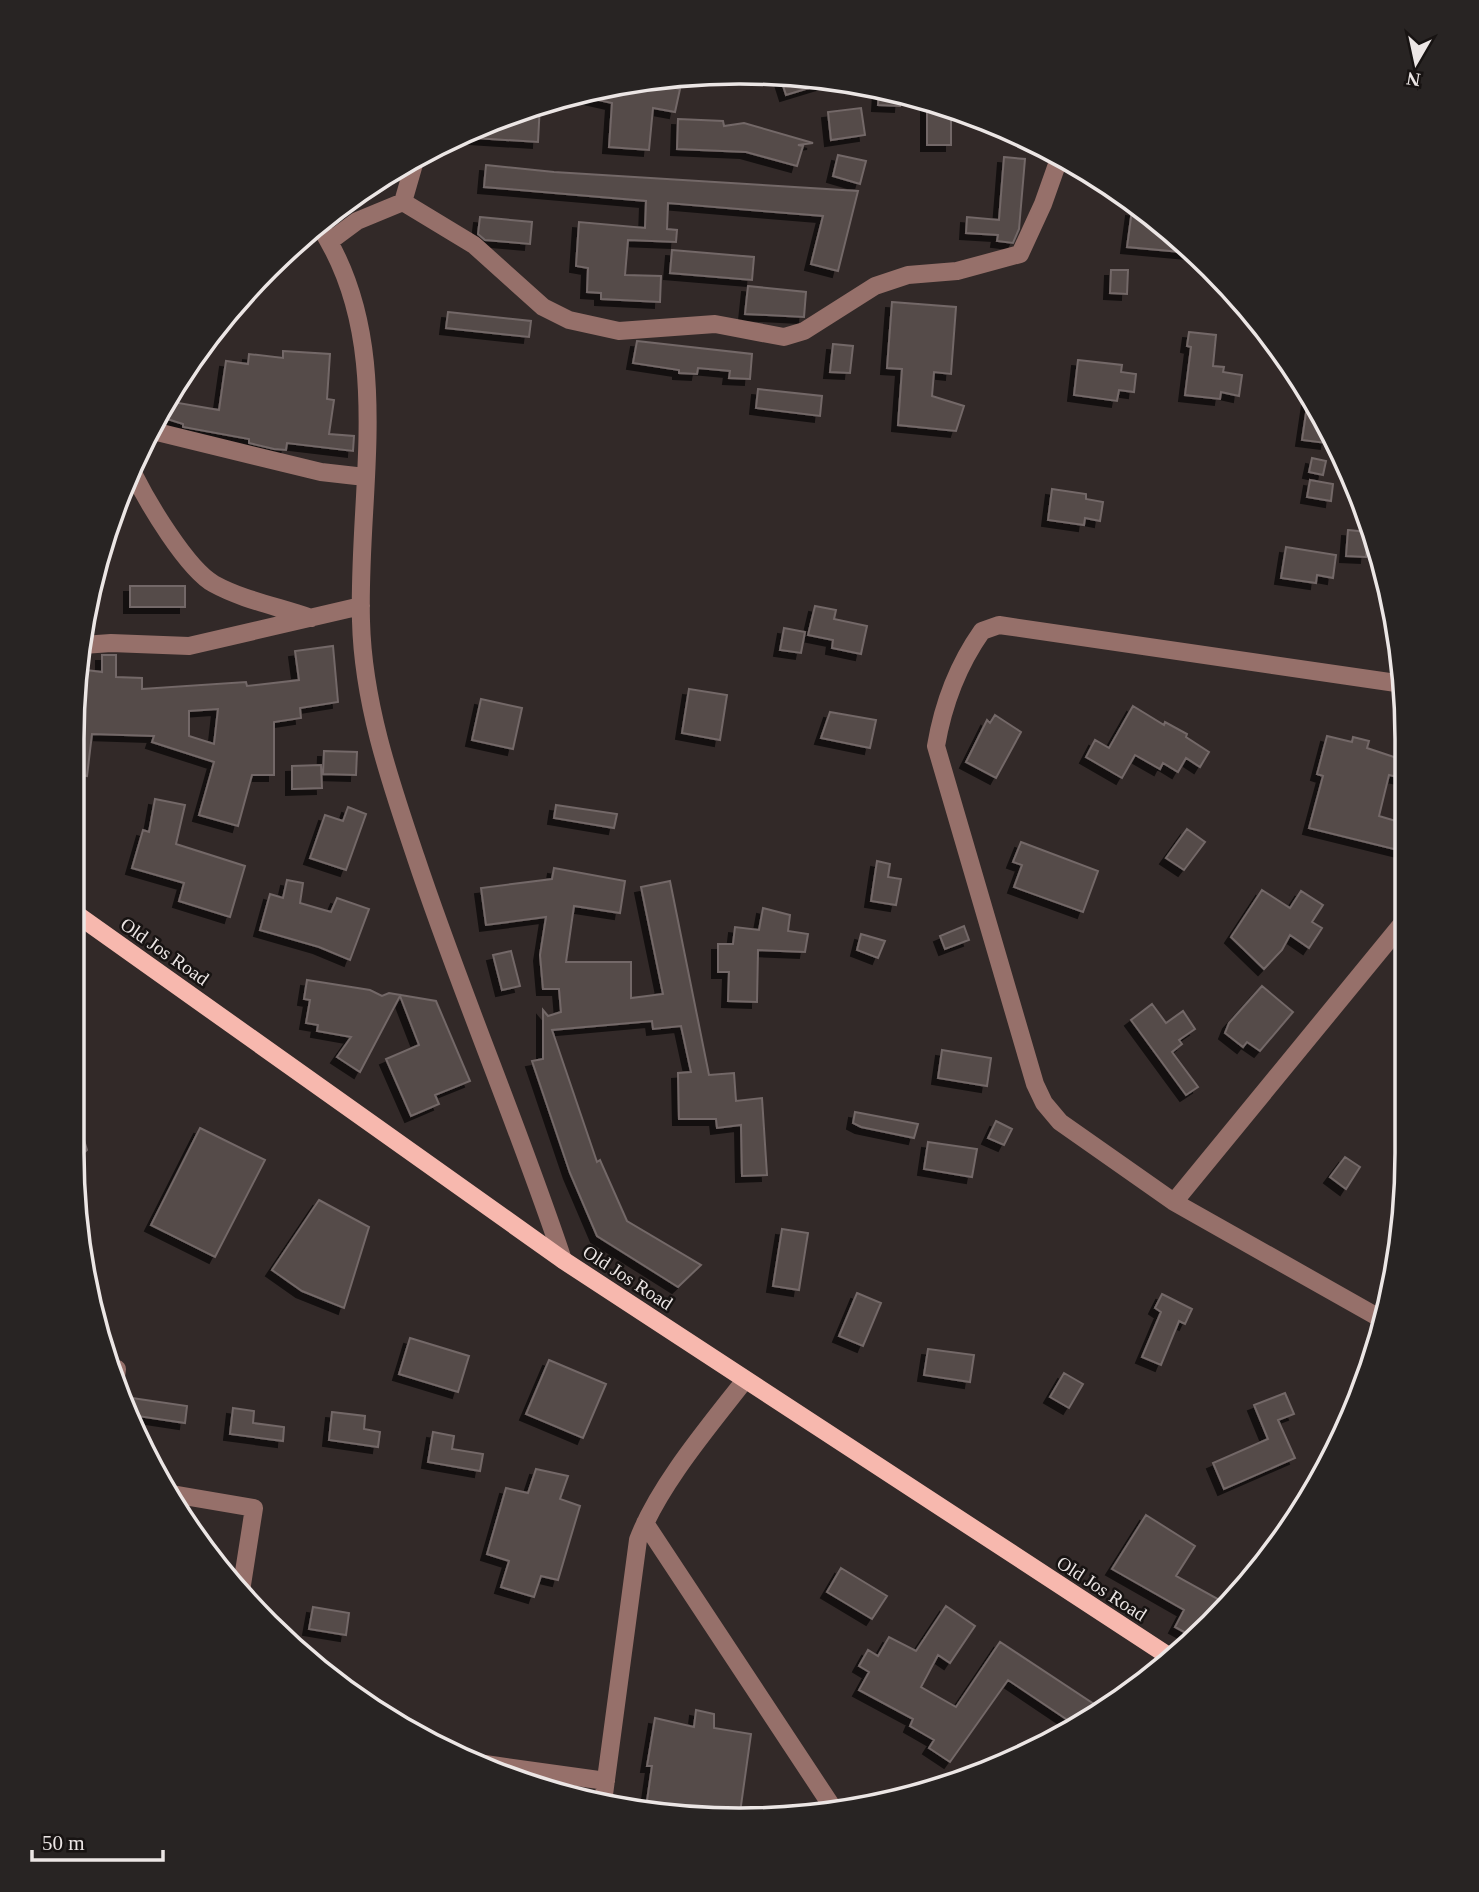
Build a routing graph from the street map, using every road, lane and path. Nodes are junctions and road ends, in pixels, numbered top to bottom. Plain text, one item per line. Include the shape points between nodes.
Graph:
1 (1056, 166) edge
2 (412, 172) edge
3 (403, 202) junction
4 (324, 233) edge
5 (330, 241) junction
6 (161, 433) edge
7 (365, 477) junction
8 (138, 481) edge
9 (361, 606) junction
10 (312, 618) junction
11 (92, 644) edge
12 (1392, 682) edge
13 (84, 920) edge
14 (1395, 932) edge
15 (1174, 1202) junction
16 (563, 1261) junction
17 (1374, 1315) edge
18 (745, 1380) junction
19 (181, 1496) edge
20 (645, 1523) junction
21 (243, 1581) edge
22 (1163, 1653) edge
23 (518, 1769) edge
24 (606, 1782) junction
25 (604, 1793) edge
26 (829, 1801) edge

1 - 3 street via 1020,254 957,271 908,275 875,286 804,331 784,337 715,324 619,331 569,320 543,307 474,245
2 - 3 street
3 - 5 street via 357,221
4 - 5 street
5 - 7 street via 350,283 366,365
6 - 7 street via 321,472
7 - 9 street
8 - 10 street via 198,572 214,584
9 - 10 street
9 - 16 street via 368,687 388,772 436,919 527,1154
10 - 11 street via 189,646
12 - 15 street via 999,625 982,631 956,678 936,746 1035,1084 1060,1122
13 - 16 main road, Old Jos Road
14 - 15 street
15 - 17 street
16 - 18 main road, Old Jos Road
18 - 20 street
18 - 22 main road, Old Jos Road
19 - 21 street via 254,1508
20 - 24 street via 635,1560
20 - 26 street
23 - 24 street
24 - 25 street

